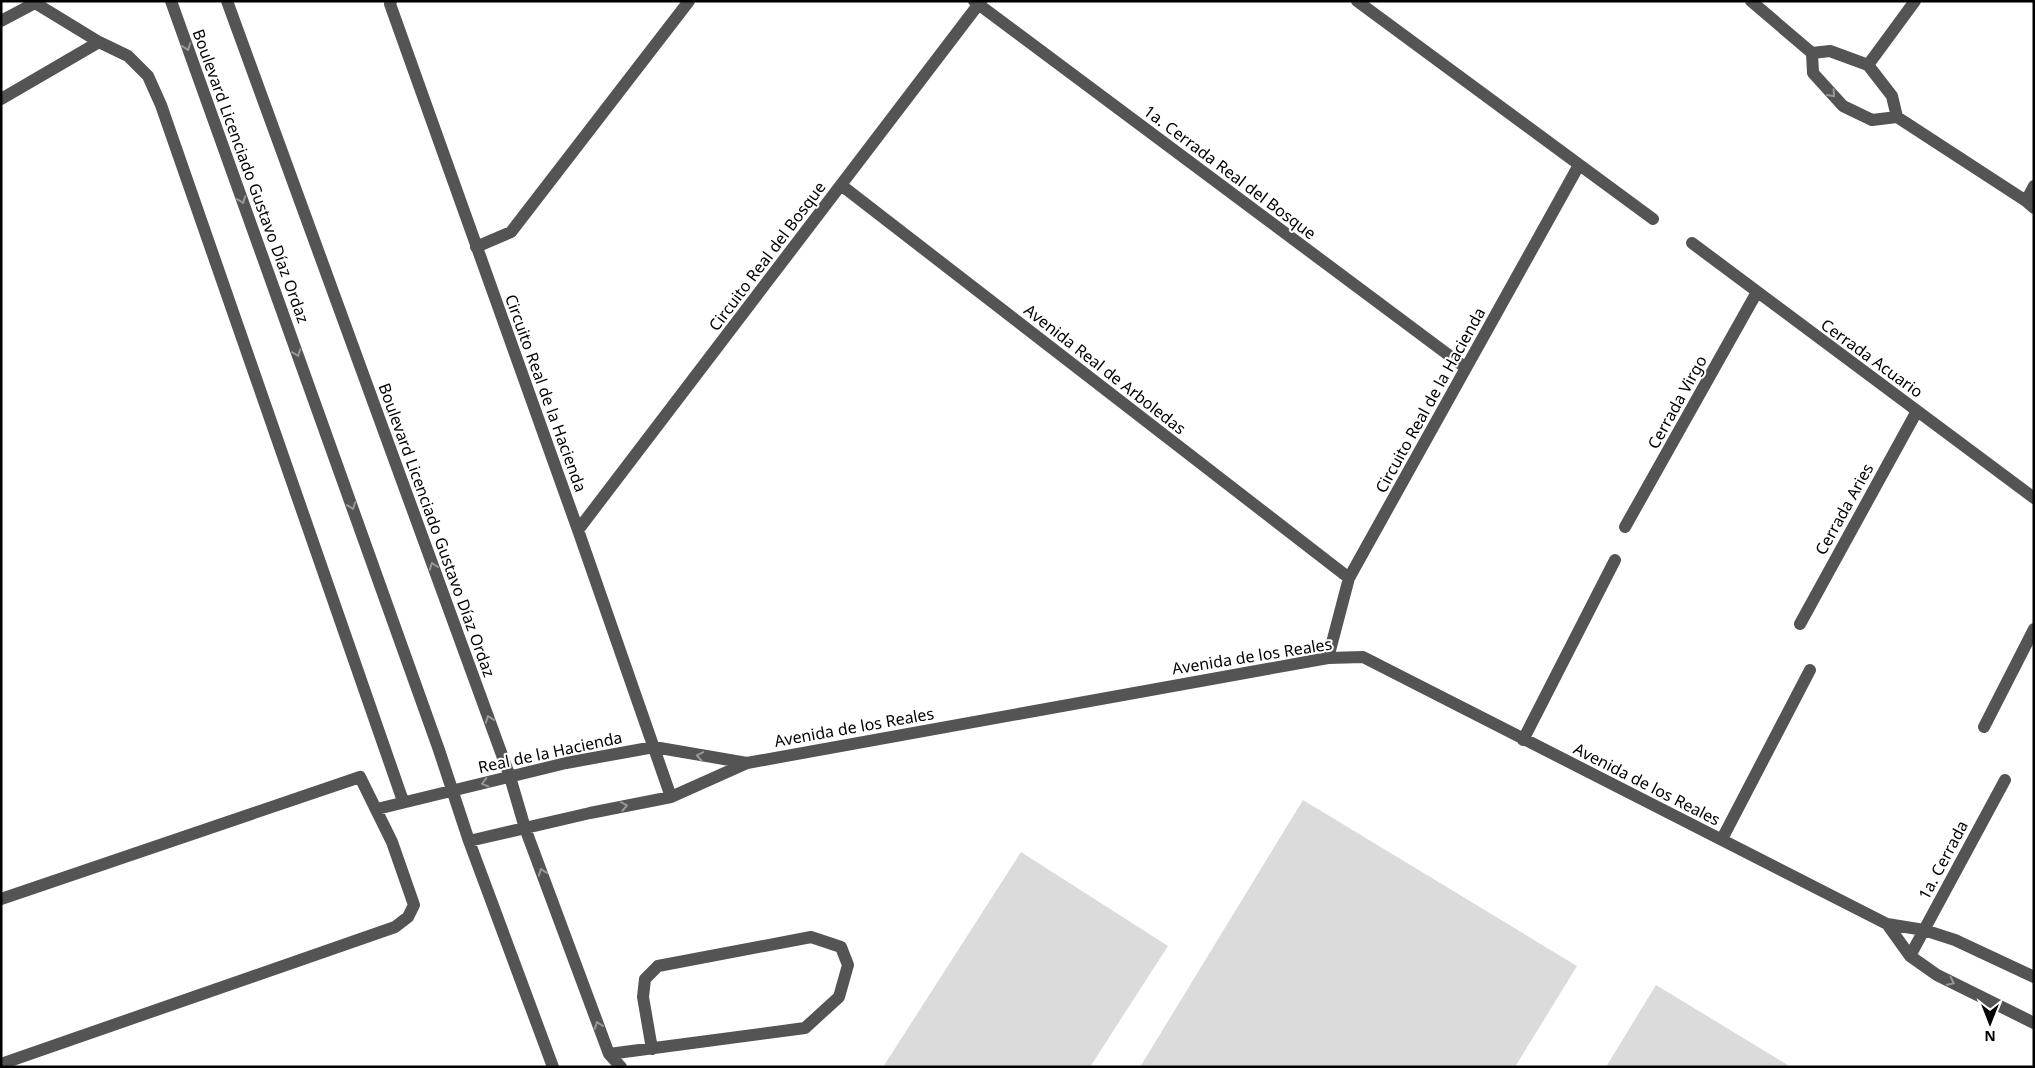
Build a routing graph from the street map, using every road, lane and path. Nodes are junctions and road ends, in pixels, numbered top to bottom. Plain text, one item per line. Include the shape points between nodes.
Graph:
1 (171, 1) edge
2 (227, 1) edge
3 (391, 1) edge
4 (689, 1) edge
5 (1357, 1) edge
6 (1751, 1) edge
7 (1915, 1) edge
8 (36, 2) edge
9 (978, 2) edge
10 (1, 21) edge
11 (99, 42) junction
12 (1812, 53) junction
13 (1868, 66) junction
14 (1, 99) edge
15 (1897, 117) junction
16 (1579, 165) junction
17 (841, 185) junction
18 (2034, 186) edge
19 (2030, 205) edge
20 (1653, 219) dead end
21 (1692, 244) dead end
22 (476, 247) junction
23 (1757, 292) junction
24 (1466, 368) junction
25 (1917, 411) junction
26 (2034, 498) edge
27 (1625, 527) dead end
28 (578, 530) junction
29 (1615, 560) dead end
30 (1349, 578) junction
31 (1800, 624) dead end
32 (2034, 629) edge
33 (1328, 658) junction
34 (1810, 670) dead end
35 (1984, 726) dead end
36 (1523, 740) junction
37 (654, 747) junction
38 (747, 763) junction
39 (510, 776) junction
40 (2005, 780) dead end
41 (453, 790) junction
42 (671, 797) junction
43 (403, 801) junction
44 (378, 808) junction
45 (526, 828) junction
46 (1722, 839) junction
47 (469, 841) junction
48 (1, 899) edge
49 (1887, 924) junction
50 (1924, 930) junction
51 (1910, 956) junction
52 (2034, 977) edge
53 (2034, 1023) edge
54 (652, 1049) junction
55 (609, 1054) junction
56 (1, 1064) edge
57 (552, 1067) edge
58 (621, 1067) edge

1 -> 41 street, Boulevard Licenciado Gustavo Díaz Ordaz
39 -> 2 street, Boulevard Licenciado Gustavo Díaz Ordaz
3 - 22 street, Circuito Real de la Hacienda
4 - 22 street via 511,232
5 - 16 street
6 - 12 street
7 - 13 street
8 - 10 street
8 - 11 street
9 - 17 street, Circuito Real del Bosque
9 - 24 street, 1a. Cerrada Real del Bosque
11 - 14 street
11 - 43 street via 128,56 148,76 161,105
12 - 13 street via 1830,51
12 -> 15 street via 1813,73 1843,106 1872,120
13 - 15 street via 1892,96
15 - 19 street
16 - 20 street
16 - 24 street, Circuito Real de la Hacienda
17 - 28 street, Circuito Real del Bosque
17 - 30 street, Avenida Real de Arboledas
18 - 19 street
21 - 23 street, Cerrada Acuario
22 - 28 street, Circuito Real de la Hacienda
23 - 25 street, Cerrada Acuario
23 - 27 street, Cerrada Virgo
24 - 30 street, Circuito Real de la Hacienda
25 - 26 street, Cerrada Acuario
25 - 31 street, Cerrada Aries
28 - 37 street, Circuito Real de la Hacienda
29 - 36 street
30 - 33 street, Circuito Real de la Hacienda
32 - 35 street
33 - 36 street, Avenida de los Reales via 1363,657
33 - 38 street, Avenida de los Reales
34 - 46 street
36 - 46 street, Avenida de los Reales
38 -> 37 street, Avenida de los Reales
37 - 39 street, Real de la Hacienda
37 - 42 street, Circuito Real de la Hacienda
38 - 42 street, Avenida de los Reales
39 -> 41 street, Real de la Hacienda
39 - 45 street, Boulevard Licenciado Gustavo Díaz Ordaz
40 - 50 street, 1a. Cerrada
41 - 43 street, Real de la Hacienda
41 - 47 street, Boulevard Licenciado Gustavo Díaz Ordaz
45 -> 42 street, Avenida de los Reales
43 - 44 street, Real de la Hacienda
44 - 48 street via 360,776
44 - 56 street via 414,905 408,918 395,927
45 - 47 street, Avenida de los Reales
55 -> 45 street, Boulevard Licenciado Gustavo Díaz Ordaz
46 - 49 street, Avenida de los Reales
47 - 57 street, Boulevard Licenciado Gustavo Díaz Ordaz
49 - 50 street, Avenida de los Reales
49 - 51 street, Avenida de los Reales
50 - 51 street, 1a. Cerrada
50 - 52 street, Avenida de los Reales via 1956,940
51 -> 53 street, Avenida de los Reales via 1937,975
54 - 54 street via 643,997 645,979 658,966 811,937 841,947 848,965 839,997 805,1028
54 - 55 street
55 - 58 street, Boulevard Licenciado Gustavo Díaz Ordaz

